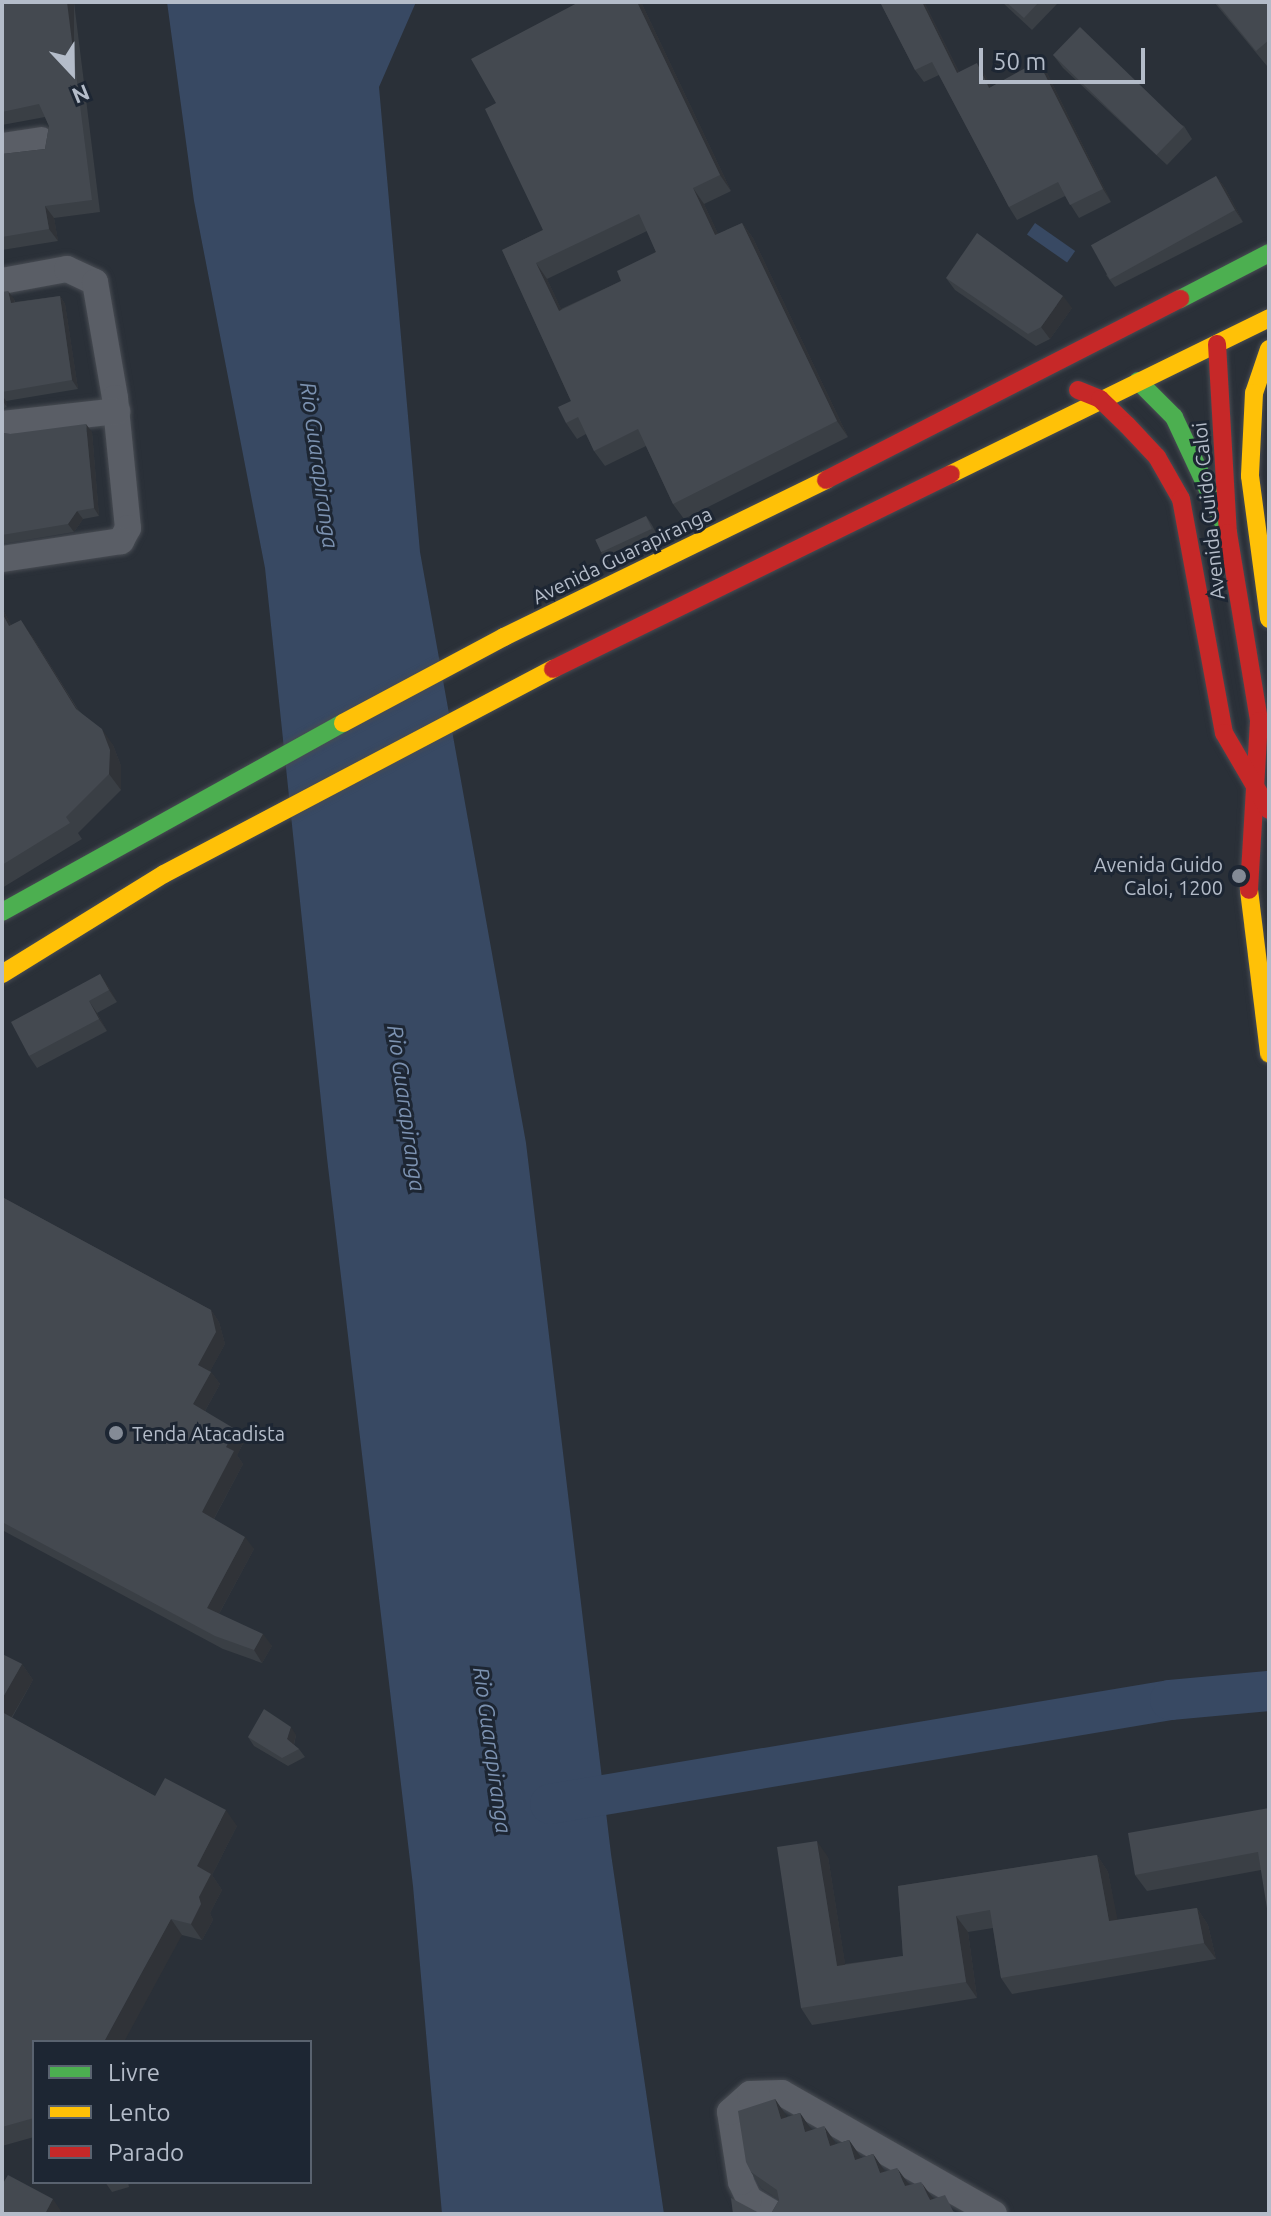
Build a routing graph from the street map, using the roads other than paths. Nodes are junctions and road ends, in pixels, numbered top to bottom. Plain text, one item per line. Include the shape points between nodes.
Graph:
1 (42, 140) dead end
2 (2, 146) edge
3 (1269, 253) edge
4 (1236, 270) junction
5 (2, 281) edge
6 (1225, 300) dead end
7 (1269, 318) edge
8 (1220, 319) dead end
9 (1217, 344) junction
10 (1269, 349) edge
11 (1037, 372) junction
12 (1138, 381) junction
13 (1100, 399) junction
14 (117, 411) junction
15 (2, 424) edge
16 (1228, 533) junction
17 (2, 559) edge
18 (1269, 619) edge
19 (1252, 783) junction
20 (1269, 810) edge
21 (1250, 844) junction
22 (1269, 877) edge
23 (2, 912) edge
24 (2, 974) edge
25 (1269, 1054) edge
26 (774, 2214) edge
27 (994, 2214) edge

1 - 2 street
3 - 4 main road, Avenida Guarapiranga
4 - 6 main road
4 - 11 main road, Avenida Guarapiranga
5 - 14 street via 67,269 95,282
7 - 9 main road
8 - 9 main road, Avenida Guido Caloi
9 - 12 main road
9 - 16 main road, Avenida Guido Caloi
10 - 18 main road via 1254,393 1250,476
11 - 13 main road
11 - 23 main road, Avenida Guarapiranga via 504,637 151,825
12 - 13 main road
12 - 16 main road via 1174,417
13 - 19 main road via 1157,457 1181,499 1224,733
13 - 24 main road via 502,694 164,874
14 - 15 street
14 - 17 street via 128,528 121,541
16 - 19 main road, Avenida Guido Caloi via 1259,721
19 - 20 main road
19 - 21 main road, Avenida Guido Caloi
21 - 22 main road
21 - 25 main road, Avenida Guido Caloi via 1250,925
26 - 27 street via 749,2199 741,2182 730,2112 750,2094 782,2093

